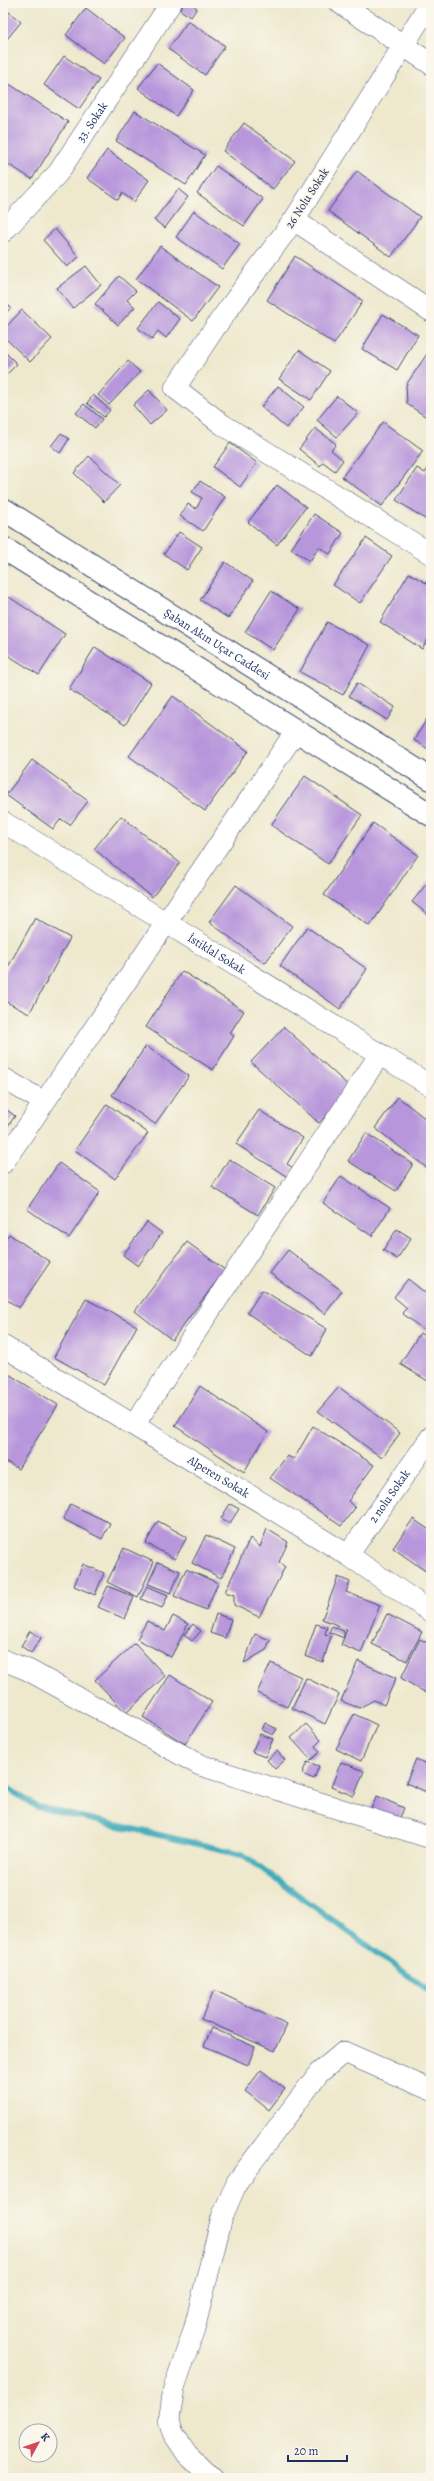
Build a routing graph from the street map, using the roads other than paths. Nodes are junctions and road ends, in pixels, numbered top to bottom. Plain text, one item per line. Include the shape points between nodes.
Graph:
1 (171, 3) edge
2 (340, 3) edge
3 (430, 3) edge
4 (404, 45) junction
5 (431, 64) edge
6 (294, 220) junction
7 (3, 232) edge
8 (431, 310) edge
9 (3, 509) edge
10 (3, 548) edge
11 (431, 554) edge
12 (296, 731) junction
13 (431, 779) edge
14 (431, 815) edge
15 (3, 822) edge
16 (166, 922) junction
17 (380, 1054) junction
18 (3, 1078) edge
19 (431, 1086) edge
20 (44, 1102) junction
21 (3, 1162) edge
22 (3, 1346) edge
23 (134, 1425) junction
24 (431, 1437) edge
25 (348, 1555) junction
26 (431, 1612) edge
27 (3, 1660) edge
28 (431, 1838) edge
29 (431, 2090) edge
30 (212, 2478) edge

1 - 7 street, 33. Sokak via 58,174
2 - 4 street
3 - 4 street, 26 Nolu Sokak
4 - 5 street
4 - 6 street, 26 Nolu Sokak
6 - 8 street
6 - 11 street, 26 Nolu Sokak via 216,326 175,388 223,425
9 - 13 main road, Şaban Akın Uçar Caddesi
10 - 12 main road
12 - 14 main road
12 - 16 street
15 - 16 street, İstiklal Sokak
16 - 17 street, İstiklal Sokak
16 - 20 street
17 - 19 street, İstiklal Sokak
17 - 23 street
18 - 20 street
20 - 21 street
22 - 23 street, Alperen Sokak
23 - 25 street, Alperen Sokak
24 - 25 street, 2 nolu Sokak
25 - 26 street, Alperen Sokak
27 - 28 street via 28,1670 200,1765
29 - 30 street via 344,2052 319,2073 237,2182 222,2217 194,2330 174,2388 169,2420 173,2433 187,2454

